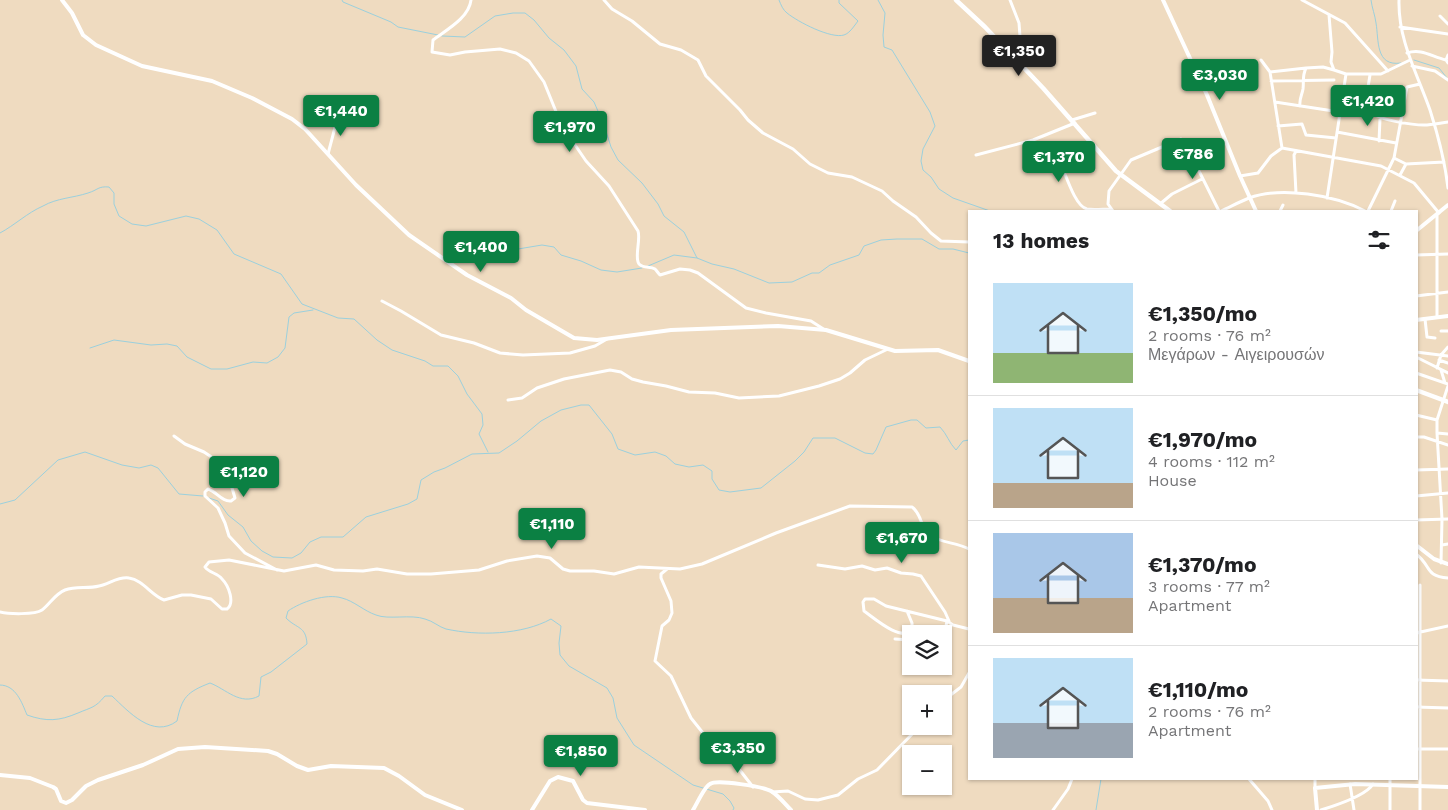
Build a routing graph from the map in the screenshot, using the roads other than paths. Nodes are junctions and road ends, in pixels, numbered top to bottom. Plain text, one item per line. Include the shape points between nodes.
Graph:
1 (62, 0) edge
2 (471, 0) edge
3 (604, 0) edge
4 (956, 0) edge
5 (1010, 0) edge
6 (1163, 0) edge
7 (1302, 0) edge
8 (1399, 0) edge
9 (1329, 15) junction
10 (1440, 16) dead end
11 (1448, 24) edge
12 (1400, 27) junction
13 (1448, 34) edge
14 (1407, 52) junction
15 (1448, 55) edge
16 (1014, 58) junction
17 (1261, 60) dead end
18 (1410, 60) junction
19 (1447, 62) edge
20 (1412, 66) junction
21 (1306, 68) junction
22 (1388, 71) junction
23 (1270, 72) junction
24 (1337, 72) junction
25 (1346, 74) junction
26 (1370, 75) junction
27 (1303, 80) junction
28 (1334, 80) dead end
29 (1448, 80) edge
30 (1271, 81) junction
31 (1420, 84) junction
32 (1344, 89) junction
33 (1274, 102) junction
34 (1300, 106) junction
35 (1095, 112) dead end
36 (1340, 112) junction
37 (1372, 113) dead end
38 (338, 116) dead end
39 (1380, 119) junction
40 (1400, 121) junction
41 (1073, 122) junction
42 (1448, 122) edge
43 (1433, 124) junction
44 (1278, 126) junction
45 (1337, 132) junction
46 (1336, 138) junction
47 (1379, 141) junction
48 (1396, 143) junction
49 (1092, 144) junction
50 (1282, 148) junction
51 (1296, 151) junction
52 (328, 154) junction
53 (976, 155) dead end
54 (1333, 157) junction
55 (1394, 158) junction
56 (1445, 163) edge
57 (1406, 164) junction
58 (1388, 170) junction
59 (1121, 174) junction
60 (1400, 175) junction
61 (1240, 176) junction
62 (1202, 178) junction
63 (1448, 188) edge
64 (1296, 194) junction
65 (1250, 198) junction
66 (1327, 198) junction
67 (1395, 201) dead end
68 (1160, 204) junction
69 (1283, 205) dead end
70 (1448, 205) edge
71 (1086, 210) edge
72 (1112, 210) edge
73 (1169, 210) edge
74 (1219, 210) edge
75 (1222, 210) edge
76 (1256, 210) edge
77 (1280, 210) edge
78 (1364, 210) edge
79 (1367, 210) edge
80 (1391, 210) edge
81 (1438, 214) junction
82 (1418, 230) edge
83 (968, 242) edge
84 (1437, 254) junction
85 (1448, 254) edge
86 (1418, 255) edge
87 (1448, 292) edge
88 (1438, 294) junction
89 (1418, 296) edge
90 (382, 301) dead end
91 (1448, 316) edge
92 (1438, 317) junction
93 (1425, 319) junction
94 (1418, 320) edge
95 (826, 330) junction
96 (1440, 331) dead end
97 (1448, 331) edge
98 (1435, 338) dead end
99 (608, 339) junction
100 (1448, 347) edge
101 (888, 349) junction
102 (1418, 352) edge
103 (1441, 355) junction
104 (1448, 356) edge
105 (1418, 358) edge
106 (1439, 360) junction
107 (968, 361) edge
108 (1448, 363) edge
109 (1439, 369) junction
110 (1448, 373) edge
111 (1418, 374) edge
112 (1447, 384) edge
113 (1418, 391) edge
114 (508, 400) dead end
115 (1446, 401) edge
116 (1418, 415) edge
117 (1437, 420) junction
118 (1437, 433) junction
119 (1448, 434) edge
120 (174, 436) dead end
121 (1418, 437) edge
122 (1436, 441) junction
123 (1448, 445) edge
124 (1438, 469) junction
125 (1418, 470) edge
126 (1448, 470) edge
127 (1448, 493) edge
128 (1440, 494) junction
129 (1418, 496) edge
130 (1442, 519) junction
131 (1448, 519) edge
132 (1418, 520) edge
133 (1448, 544) edge
134 (1442, 545) junction
135 (1418, 547) edge
136 (968, 548) edge
137 (1418, 556) edge
138 (1441, 563) junction
139 (1448, 564) edge
140 (818, 565) dead end
141 (653, 568) junction
142 (668, 568) junction
143 (280, 571) junction
144 (661, 578) junction
145 (1448, 578) edge
146 (1420, 585) dead end
147 (908, 611) junction
148 (0, 612) edge
149 (948, 622) junction
150 (1419, 624) joint
151 (946, 625) edge
152 (1448, 626) edge
153 (968, 628) edge
154 (1418, 632) edge
155 (895, 639) dead end
156 (902, 639) edge
157 (968, 675) edge
158 (1418, 680) edge
159 (1448, 682) edge
160 (952, 694) edge
161 (1418, 707) edge
162 (1448, 708) edge
163 (911, 735) edge
164 (1418, 749) edge
165 (1448, 749) edge
166 (0, 775) edge
167 (1072, 780) edge
168 (1251, 780) edge
169 (1315, 780) edge
170 (1390, 780) edge
171 (1354, 782) edge
172 (1373, 784) junction
173 (1390, 785) junction
174 (1420, 786) junction
175 (754, 787) junction
176 (1448, 787) edge
177 (1315, 788) junction
178 (772, 792) junction
179 (1352, 798) junction
180 (462, 810) edge
181 (532, 810) edge
182 (645, 810) edge
183 (693, 810) edge
184 (791, 810) edge
185 (1053, 810) edge
186 (1272, 810) edge
187 (1319, 810) edge
188 (1354, 810) edge
189 (1390, 810) edge
190 (1420, 810) edge

1 - 52 street via 90,42 134,63 208,79 252,98 296,121
2 - 95 street via 464,15 433,40 432,52 450,56 500,49 529,61 544,82 571,138 638,231 637,259 640,265 655,269 660,275 680,269 694,272 746,308 811,321
3 - 83 street via 660,44 681,50 698,60 706,76 763,133 828,173 852,177 882,190 942,241
4 - 16 main road
5 - 16 street via 1018,22 1022,50
6 - 61 street
7 - 9 street
8 - 12 street
9 - 22 street via 1345,23
9 - 24 street via 1331,62
10 - 11 street
12 - 13 street
12 - 14 street
14 - 18 street
14 - 19 street via 1423,52
15 - 19 street
16 - 41 main road
17 - 23 street
18 - 20 street
18 - 22 street
20 - 29 street via 1435,71
20 - 31 street
21 - 23 street
21 - 24 street via 1323,67
21 - 27 street
22 - 26 street
23 - 30 street
24 - 25 street
25 - 26 street
25 - 32 street
26 - 32 street via 1367,93
27 - 28 street
27 - 30 street
27 - 34 street
30 - 33 street
31 - 40 street via 1407,87
31 - 43 street
32 - 36 street
33 - 34 street
33 - 44 street
34 - 36 street
35 - 41 street
36 - 45 street
37 - 39 street
38 - 52 street
39 - 40 street
39 - 47 street
40 - 43 street
40 - 48 street
41 - 49 main road
41 - 53 street via 1033,140
42 - 43 street
43 - 56 street
44 - 46 street via 1302,124 1306,135
44 - 50 street
45 - 46 street
45 - 47 street
46 - 54 street
47 - 48 street
48 - 55 street
49 - 59 main road
49 - 71 street via 1062,158 1060,162 1074,194
50 - 51 street
50 - 61 street via 1258,173
51 - 54 street
51 - 64 street
52 - 99 street via 398,225 451,265 511,298 567,335 582,339
54 - 58 street via 1378,165
54 - 66 street
55 - 57 street
55 - 58 street
56 - 57 street
56 - 63 street
57 - 60 street
58 - 60 street
58 - 79 street
59 - 62 street via 1131,160 1181,139
59 - 68 main road
59 - 72 street via 1108,193 1108,204
60 - 81 street via 1414,183
61 - 65 street
62 - 68 street
62 - 74 street
64 - 65 street via 1281,192
64 - 66 street
65 - 75 street
65 - 76 street
66 - 78 street via 1342,200
67 - 80 street
68 - 73 main road
69 - 77 street
70 - 81 street
71 - 72 street
81 - 82 street
81 - 84 street
84 - 85 street
84 - 86 street
84 - 88 street
87 - 88 street
88 - 89 street
88 - 92 street
90 - 99 street via 440,335 500,353 570,353
91 - 92 street
92 - 93 street
93 - 94 street
93 - 98 street via 1426,337
95 - 99 street via 766,326 671,330
95 - 101 street
96 - 97 street
100 - 103 street
101 - 107 street via 938,350
101 - 114 street via 832,382 769,397 738,398 689,392 632,379 610,370 564,379 537,388 522,398
102 - 103 street
103 - 104 street
103 - 106 street
105 - 109 street
106 - 108 street
106 - 109 street
109 - 110 street
109 - 112 street
111 - 112 street
112 - 115 street
113 - 115 main road
115 - 117 street
116 - 117 street
117 - 118 street
118 - 119 street
118 - 122 street
120 - 143 street via 213,458 230,485 234,495 231,501 210,490 205,493 221,514 230,538 248,555
121 - 122 street
122 - 123 street
122 - 124 street
124 - 125 street
124 - 126 street
124 - 128 street
127 - 128 street
128 - 129 street
128 - 130 street
130 - 131 street
130 - 132 street
130 - 134 street
133 - 134 street
134 - 138 street
135 - 138 street
136 - 142 street via 928,534 920,515 912,507 850,506 702,564
137 - 145 street via 1436,577
138 - 139 street
140 - 149 street via 844,569 862,566 875,570 887,568 918,575 925,580
141 - 142 street
141 - 143 street via 639,567 614,574 570,571 550,558 532,556 455,573 334,570 316,565
141 - 144 street
142 - 144 street
143 - 148 street via 230,560 209,562 206,569 222,578 228,591 231,600 227,609 222,609 211,599 191,595 164,600 138,581 124,578 100,586 65,590 38,612
144 - 175 street via 671,601 672,613 662,625 655,662 672,676 691,718 715,748 735,764
146 - 150 street
147 - 147 street via 882,605 874,599 863,602 864,611 902,634 912,630
147 - 149 street
149 - 151 street
149 - 153 street
150 - 154 street
152 - 154 street
154 - 158 street
155 - 156 street
157 - 160 street via 963,685
158 - 159 street
158 - 161 street
161 - 162 street
161 - 164 street
163 - 178 street via 877,770 858,779 838,795 818,800 788,791
164 - 165 street
164 - 174 street
166 - 180 street via 30,778 53,787 61,801 66,803 94,782 182,748 256,750 273,752 305,769 331,766 384,768 425,795
167 - 185 street
168 - 186 street
169 - 177 street
170 - 173 street
171 - 172 street
171 - 177 street
171 - 179 street
172 - 173 street
172 - 179 street
173 - 174 street
173 - 189 street
174 - 176 street
174 - 190 street
175 - 178 street
175 - 183 street via 731,782 712,783
177 - 187 street
178 - 184 street
179 - 187 street
179 - 188 street
181 - 182 street via 550,781 558,777 573,781 587,803

